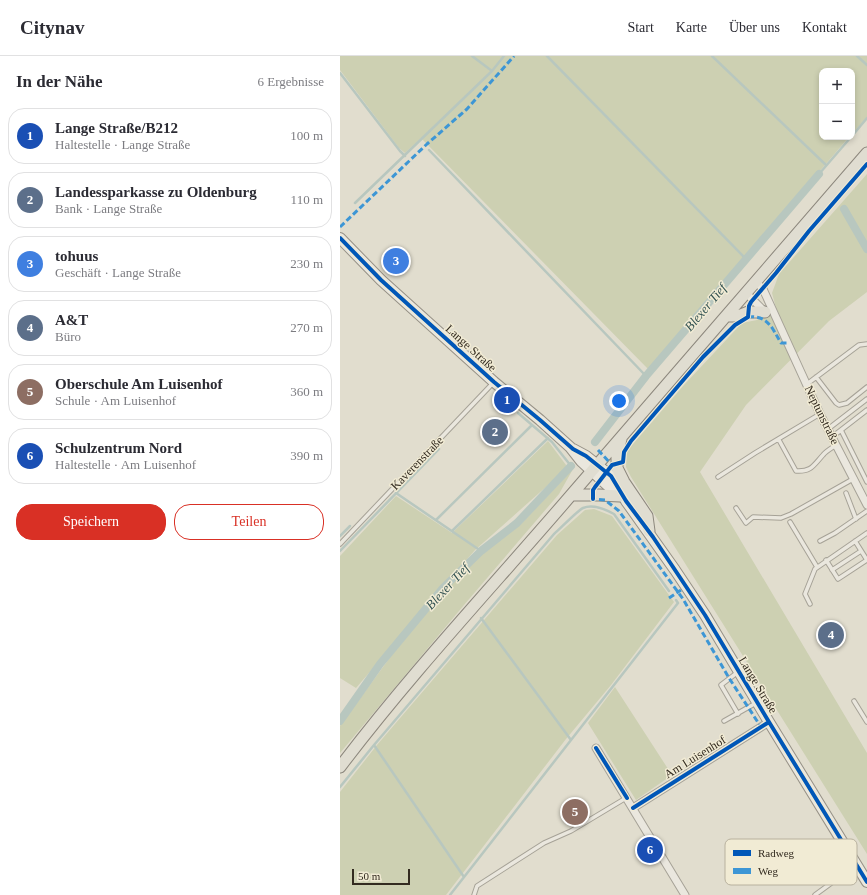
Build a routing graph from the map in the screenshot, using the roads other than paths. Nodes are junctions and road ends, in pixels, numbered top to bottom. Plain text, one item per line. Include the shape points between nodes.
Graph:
1 (867, 153) edge
2 (340, 238) edge
3 (756, 282) junction
4 (746, 293) junction
5 (765, 312) junction
6 (727, 316) junction
7 (778, 323) junction
8 (867, 344) edge
9 (816, 377) junction
10 (494, 382) junction
11 (807, 384) junction
12 (867, 387) edge
13 (867, 399) edge
14 (867, 410) edge
15 (820, 414) junction
16 (828, 429) junction
17 (841, 430) junction
18 (832, 437) junction
19 (621, 438) junction
20 (779, 440) junction
21 (836, 445) junction
22 (595, 468) junction
23 (718, 477) dead end
24 (853, 479) junction
25 (867, 482) edge
26 (846, 493) dead end
27 (572, 495) junction
28 (623, 499) junction
29 (867, 505) edge
30 (736, 508) dead end
31 (867, 511) edge
32 (856, 519) junction
33 (790, 522) dead end
34 (648, 531) junction
35 (867, 533) edge
36 (820, 541) dead end
37 (855, 541) junction
38 (340, 544) edge
39 (861, 551) junction
40 (826, 560) junction
41 (817, 567) junction
42 (832, 570) junction
43 (810, 604) dead end
44 (739, 672) junction
45 (854, 701) dead end
46 (757, 703) junction
47 (738, 714) junction
48 (724, 721) dead end
49 (769, 722) junction
50 (867, 722) edge
51 (596, 748) dead end
52 (340, 767) edge
53 (626, 798) junction
54 (633, 808) junction
55 (842, 839) edge
56 (857, 864) edge
57 (867, 882) edge
58 (829, 885) edge
59 (474, 895) edge
60 (685, 895) edge
61 (815, 895) edge

1 - 3 main road
2 - 10 street, Lange Straße
3 - 4 main road
3 - 7 street, Neptunstraße via 763,289
4 - 5 street, Neptunstraße
4 - 6 main road
5 - 6 main road
5 - 7 street, Neptunstraße
6 - 19 main road
7 - 11 street, Neptunstraße
8 - 9 lane via 859,346
9 - 11 lane
9 - 12 lane via 840,405
10 - 22 street, Lange Straße via 573,449 581,461
10 - 38 lane, Kaverenstraße
11 - 15 street, Neptunstraße
13 - 16 lane
14 - 17 lane
15 - 16 street, Neptunstraße
15 - 20 lane
16 - 18 street, Neptunstraße
17 - 18 lane
17 - 25 lane
18 - 21 street, Neptunstraße
19 - 22 main road
19 - 34 main road via 617,468 647,516
20 - 21 lane via 796,471 805,471
20 - 23 lane
21 - 24 street, Neptunstraße
22 - 27 main road
22 - 28 street, Lange Straße
24 - 29 street, Neptunstraße
24 - 30 lane via 781,518 752,518 746,523
26 - 32 lane
27 - 28 main road via 599,495
27 - 52 main road via 458,622
28 - 34 street, Lange Straße
31 - 32 lane
32 - 36 lane
33 - 41 lane
34 - 44 street, Lange Straße via 705,615
35 - 37 lane
37 - 39 lane
37 - 40 lane
39 - 42 lane
39 - 42 lane via 867,560 838,579
40 - 41 lane
40 - 42 lane
41 - 43 lane via 805,594
44 - 46 street, Lange Straße
44 - 47 lane via 721,685
45 - 50 lane
46 - 47 lane
46 - 49 street, Lange Straße
47 - 48 lane
49 - 54 street, Am Luisenhof
49 - 55 street, Lange Straße
51 - 53 street
53 - 54 street
53 - 59 lane via 571,831 544,842 477,886
54 - 60 street
56 - 57 street, Lange Straße
58 - 61 lane

